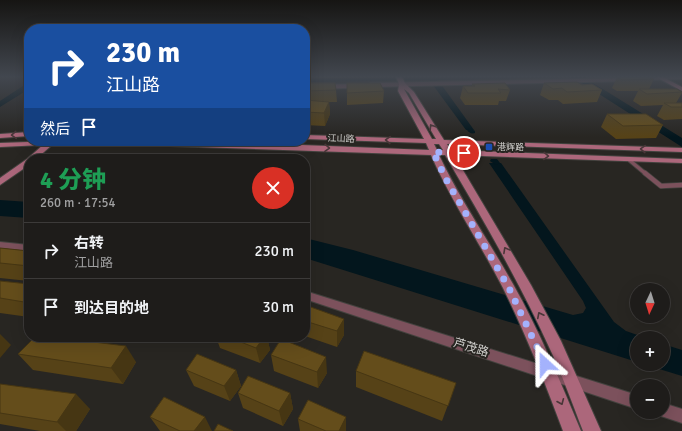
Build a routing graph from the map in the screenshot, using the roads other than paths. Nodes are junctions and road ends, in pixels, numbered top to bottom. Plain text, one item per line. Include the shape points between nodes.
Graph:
1 (404, 97) edge
2 (414, 97) edge
3 (24, 134) edge
4 (0, 136) edge
5 (310, 137) edge
6 (428, 141) junction
7 (441, 141) junction
8 (24, 144) edge
9 (0, 145) edge
10 (47, 146) edge
11 (260, 146) edge
12 (682, 150) edge
13 (433, 152) junction
14 (448, 153) junction
15 (38, 154) edge
16 (628, 159) junction
17 (682, 161) edge
18 (24, 164) edge
19 (0, 182) edge
20 (682, 185) edge
21 (0, 245) edge
22 (24, 247) edge
23 (310, 298) edge
24 (549, 374) junction
25 (569, 380) junction
26 (630, 400) edge
27 (670, 412) edge
28 (682, 416) edge
29 (572, 431) edge
30 (592, 431) edge

1 - 6 main road
7 -> 2 main road
3 -> 4 main road
6 -> 5 main road, 江山路
6 - 7 main road, 江山路
6 - 13 main road
12 -> 7 main road, 江山路
7 - 14 main road
8 - 9 main road, 江山路
10 - 15 main road
11 -> 13 main road, 江山路
13 - 14 main road, 江山路
13 - 24 main road via 509,288
14 -> 16 main road, 江山路
25 -> 14 main road via 556,346 525,284
16 - 17 main road, 江山路
16 - 20 lane via 661,186
18 - 19 main road
21 - 22 street
23 - 24 street, 芦茂路
24 - 25 street, 芦茂路
24 -> 29 main road
25 - 26 street, 芦茂路
25 - 30 main road
27 - 28 street

